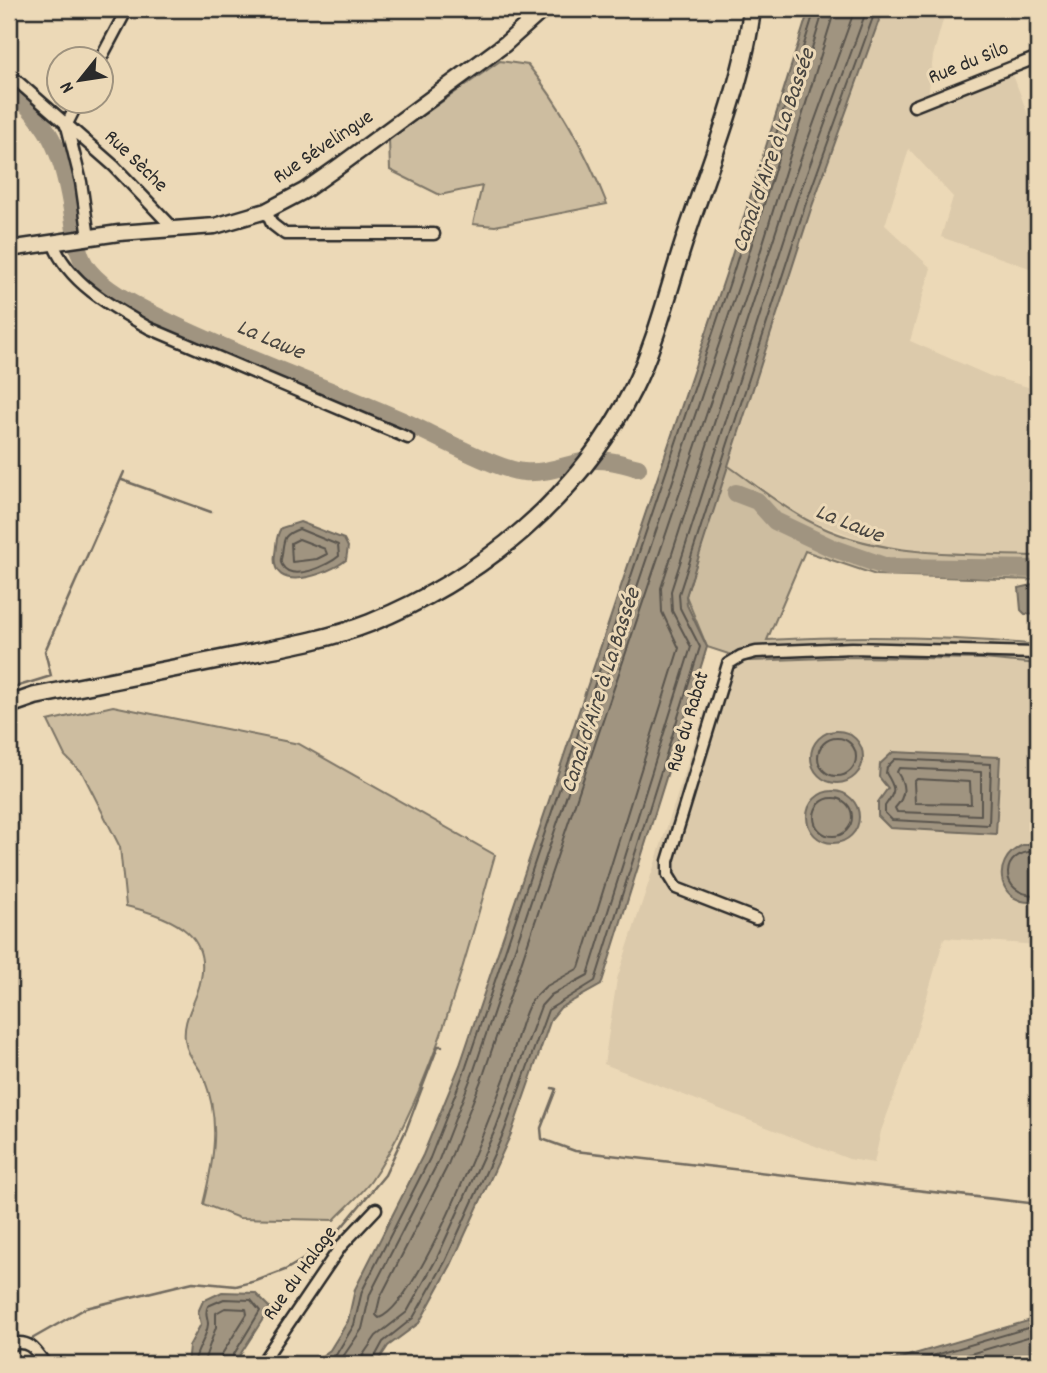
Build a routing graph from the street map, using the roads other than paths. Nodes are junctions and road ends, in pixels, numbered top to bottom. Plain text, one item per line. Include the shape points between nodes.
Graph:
1 (127, 9) edge
2 (544, 9) edge
3 (752, 9) edge
4 (107, 46) edge
5 (1038, 57) edge
6 (9, 75) edge
7 (914, 106) dead end
8 (71, 116) edge
9 (66, 126) junction
10 (265, 211) junction
11 (174, 229) junction
12 (434, 234) dead end
13 (86, 238) junction
14 (59, 242) junction
15 (10, 249) edge
16 (9, 264) edge
17 (408, 438) dead end
18 (1038, 653) edge
19 (9, 705) edge
20 (756, 919) dead end
21 (376, 1209) dead end
22 (9, 1345) edge
23 (45, 1364) edge
24 (261, 1364) edge

1 - 4 street
2 - 10 main road, Rue Sévelingue via 505,44 338,167
3 - 19 main road via 734,87 634,388 601,441 549,508 498,554 435,593 368,624 284,647
5 - 7 street, Rue du Silo
6 - 9 street, Rue Sèche
8 - 9 street
9 - 11 street, Rue Sèche via 114,166
9 - 13 street, Rue Sèche via 80,182
10 - 11 main road, Rue Sévelingue via 215,226
10 - 12 street via 285,234
11 - 13 main road, Rue Sévelingue
13 - 14 main road, Rue Sévelingue
14 - 15 main road, Rue Sévelingue
14 - 17 street via 66,265 113,308 149,328
15 - 16 street
18 - 20 street, Rue du Rabat via 852,648 756,652 728,664 668,860 668,875 676,888
21 - 24 street, Rue du Halage via 341,1246
22 - 23 street via 27,1343

